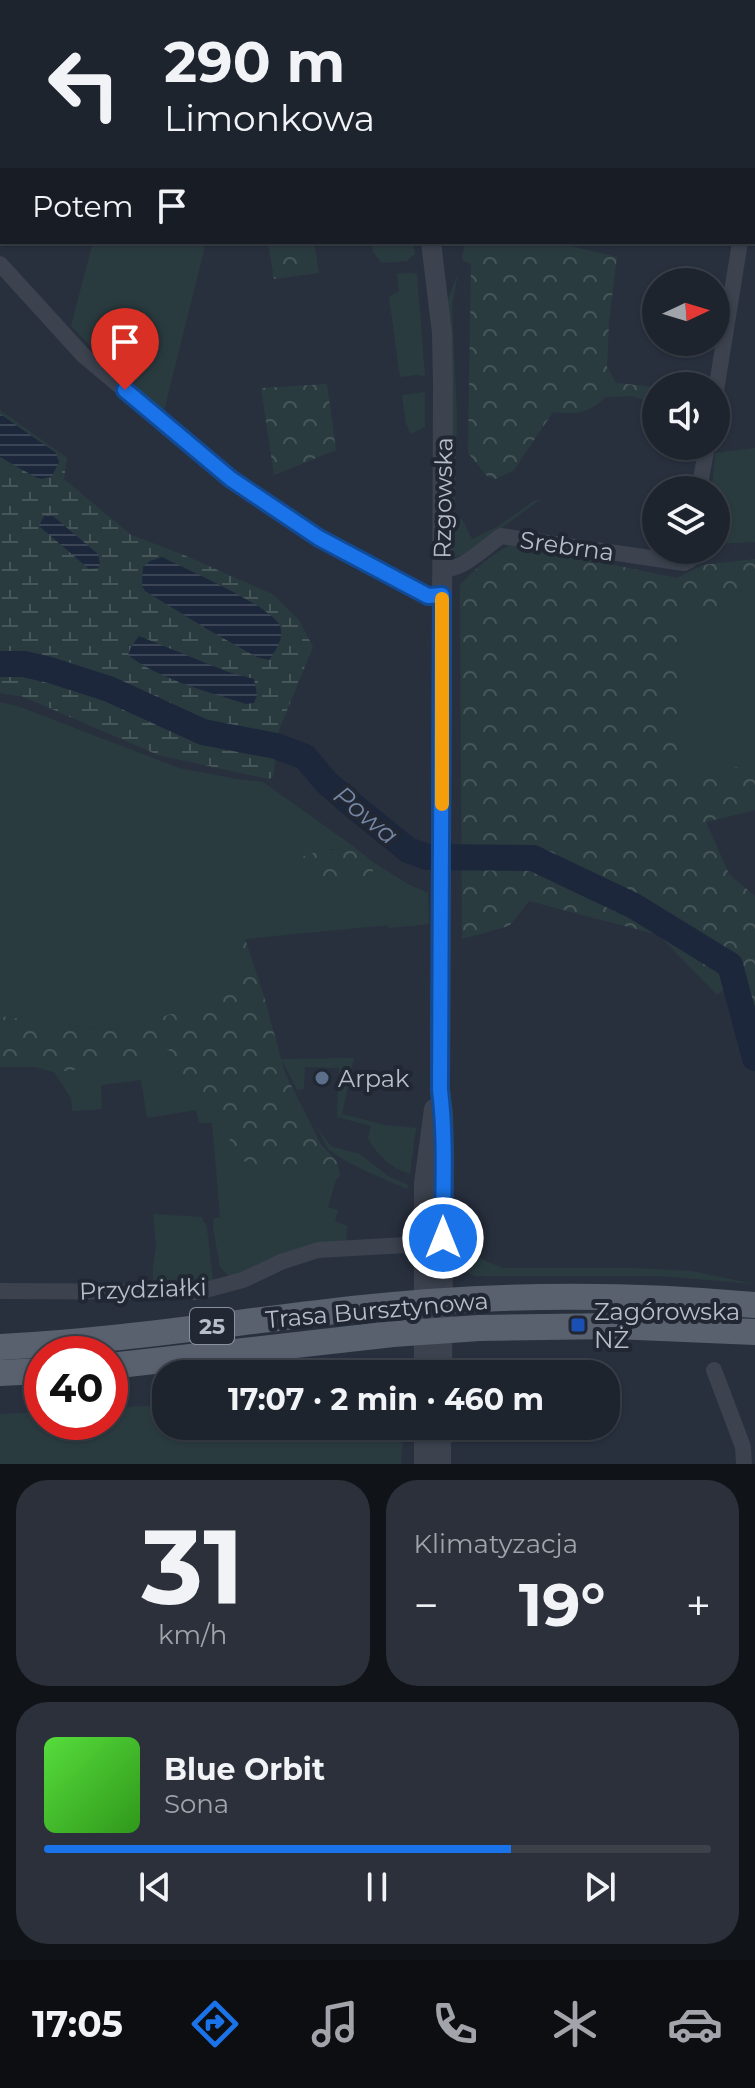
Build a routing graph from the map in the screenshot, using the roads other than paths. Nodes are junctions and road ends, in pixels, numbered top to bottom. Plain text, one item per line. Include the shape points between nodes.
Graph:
1 (431, 244) edge
2 (740, 244) edge
3 (0, 264) edge
4 (719, 372) edge
5 (642, 557) edge
6 (442, 570) junction
7 (442, 595) junction
8 (434, 1210) junction
9 (424, 1244) junction
10 (0, 1291) edge
11 (433, 1302) junction
12 (755, 1305) edge
13 (433, 1331) junction
14 (755, 1332) edge
15 (0, 1347) edge
16 (427, 1360) edge
17 (439, 1360) edge
18 (128, 1364) edge
19 (714, 1370) dead end
20 (24, 1372) edge
21 (0, 1373) edge
22 (424, 1440) edge
23 (441, 1440) edge
24 (424, 1464) edge
25 (441, 1464) edge
26 (744, 1464) edge

1 - 6 street, Rzgowska via 443,358
2 - 4 street
3 - 7 street via 83,355 231,479 319,538 428,596
5 - 6 street, Srebrna via 501,536 461,565
6 - 7 street, Rzgowska
7 - 8 street, Rzgowska via 440,1090 424,1183
8 - 9 street
8 - 11 street
9 - 10 street, Przydziałki via 318,1250 198,1292
9 - 11 street
11 - 12 main road, Trasa Bursztynowa / 25 via 598,1297
11 - 13 street
11 - 15 main road, Trasa Bursztynowa / 25
13 - 14 main road, Trasa Bursztynowa / 25 via 578,1325
13 - 16 street
13 - 17 street
13 - 18 main road, Trasa Bursztynowa / 25
19 - 26 street via 743,1447
20 - 21 main road
22 - 24 street
23 - 25 street

